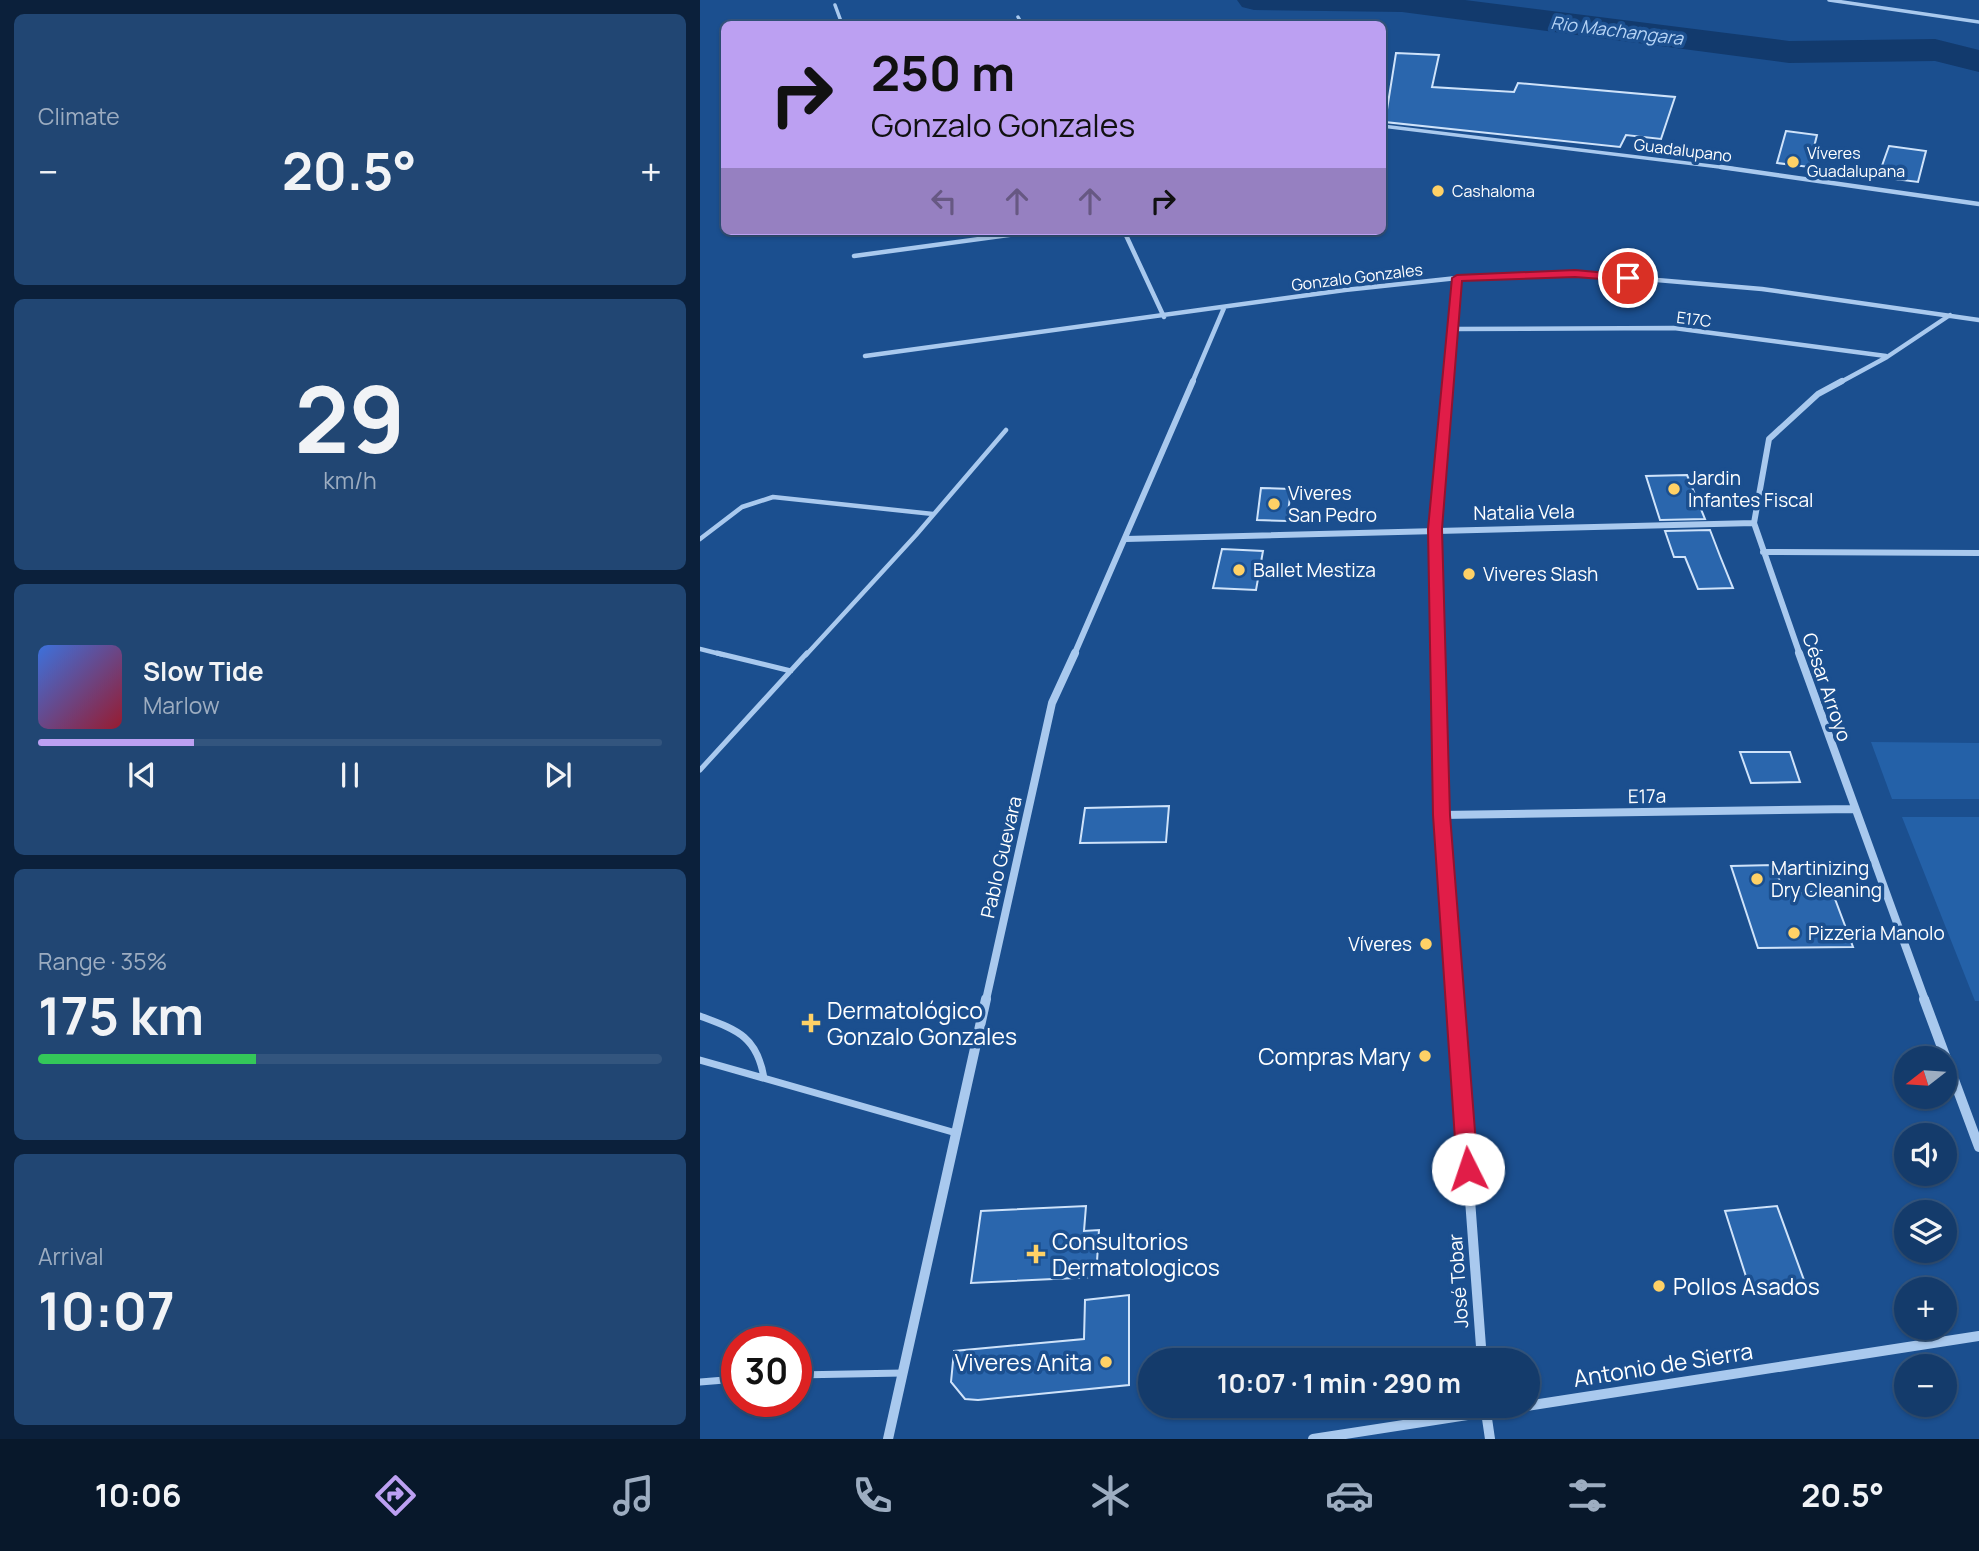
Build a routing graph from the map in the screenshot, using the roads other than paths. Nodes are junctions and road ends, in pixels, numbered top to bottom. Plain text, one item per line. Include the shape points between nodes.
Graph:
1 (1829, 0) edge
2 (835, 5) dead end
3 (1018, 17) dead end
4 (841, 21) edge
5 (1020, 21) edge
6 (1979, 22) edge
7 (1386, 126) edge
8 (1979, 204) edge
9 (1009, 235) edge
10 (1126, 235) edge
11 (854, 256) dead end
12 (1457, 278) junction
13 (1224, 308) junction
14 (1950, 315) junction
15 (1164, 317) junction
16 (1979, 320) edge
17 (1455, 329) junction
18 (864, 356) dead end
19 (1887, 356) junction
20 (1006, 430) dead end
21 (933, 514) junction
22 (1754, 523) junction
23 (1435, 529) junction
24 (700, 539) edge
25 (1126, 539) junction
26 (1763, 552) junction
27 (1979, 553) edge
28 (700, 649) edge
29 (791, 671) junction
30 (700, 770) edge
31 (1854, 809) junction
32 (1441, 815) junction
33 (700, 1016) edge
34 (700, 1060) edge
35 (764, 1078) junction
36 (956, 1133) junction
37 (1979, 1147) edge
38 (1979, 1336) edge
39 (1481, 1348) edge
40 (903, 1373) junction
41 (812, 1375) edge
42 (721, 1380) edge
43 (700, 1382) edge
44 (1540, 1401) edge
45 (1434, 1418) edge
46 (1487, 1418) edge
47 (888, 1439) edge
48 (1313, 1439) edge
49 (1490, 1439) edge

1 - 6 street
2 - 4 street
3 - 5 street
7 - 8 street, Guadalupano
9 - 11 street
10 - 15 street
12 - 13 street, Gonzalo Gonzales
12 - 14 street, Gonzalo Gonzales via 1575,273 1762,289
12 - 17 street, José Tobar
13 - 15 street, Gonzalo Gonzales
13 - 25 street, Pablo Guevara
14 - 16 street, Gonzalo Gonzales
14 - 19 street, César Arroyo
15 - 18 street, Gonzalo Gonzales
17 - 19 street, E17C via 1674,328
17 - 23 street, José Tobar
19 - 22 street, César Arroyo via 1818,394 1769,439
20 - 21 lane
21 - 24 lane via 773,497 742,507
21 - 29 lane
22 - 23 street, Natalia Vela
22 - 26 street, César Arroyo
23 - 25 street, Natalia Vela
23 - 32 street, José Tobar
25 - 36 street, Pablo Guevara via 1052,703
26 - 27 street
26 - 31 street, César Arroyo
28 - 29 lane
29 - 30 lane
31 - 32 street, E17a
31 - 37 street, César Arroyo
32 - 39 street, José Tobar
33 - 35 lane via 745,1033 762,1057
34 - 35 lane
35 - 36 lane
36 - 40 street, Pablo Guevara
38 - 44 street, Antonio de Sierra
40 - 41 lane
40 - 47 street, Pablo Guevara
42 - 43 lane
45 - 48 street, Antonio de Sierra
46 - 49 street

